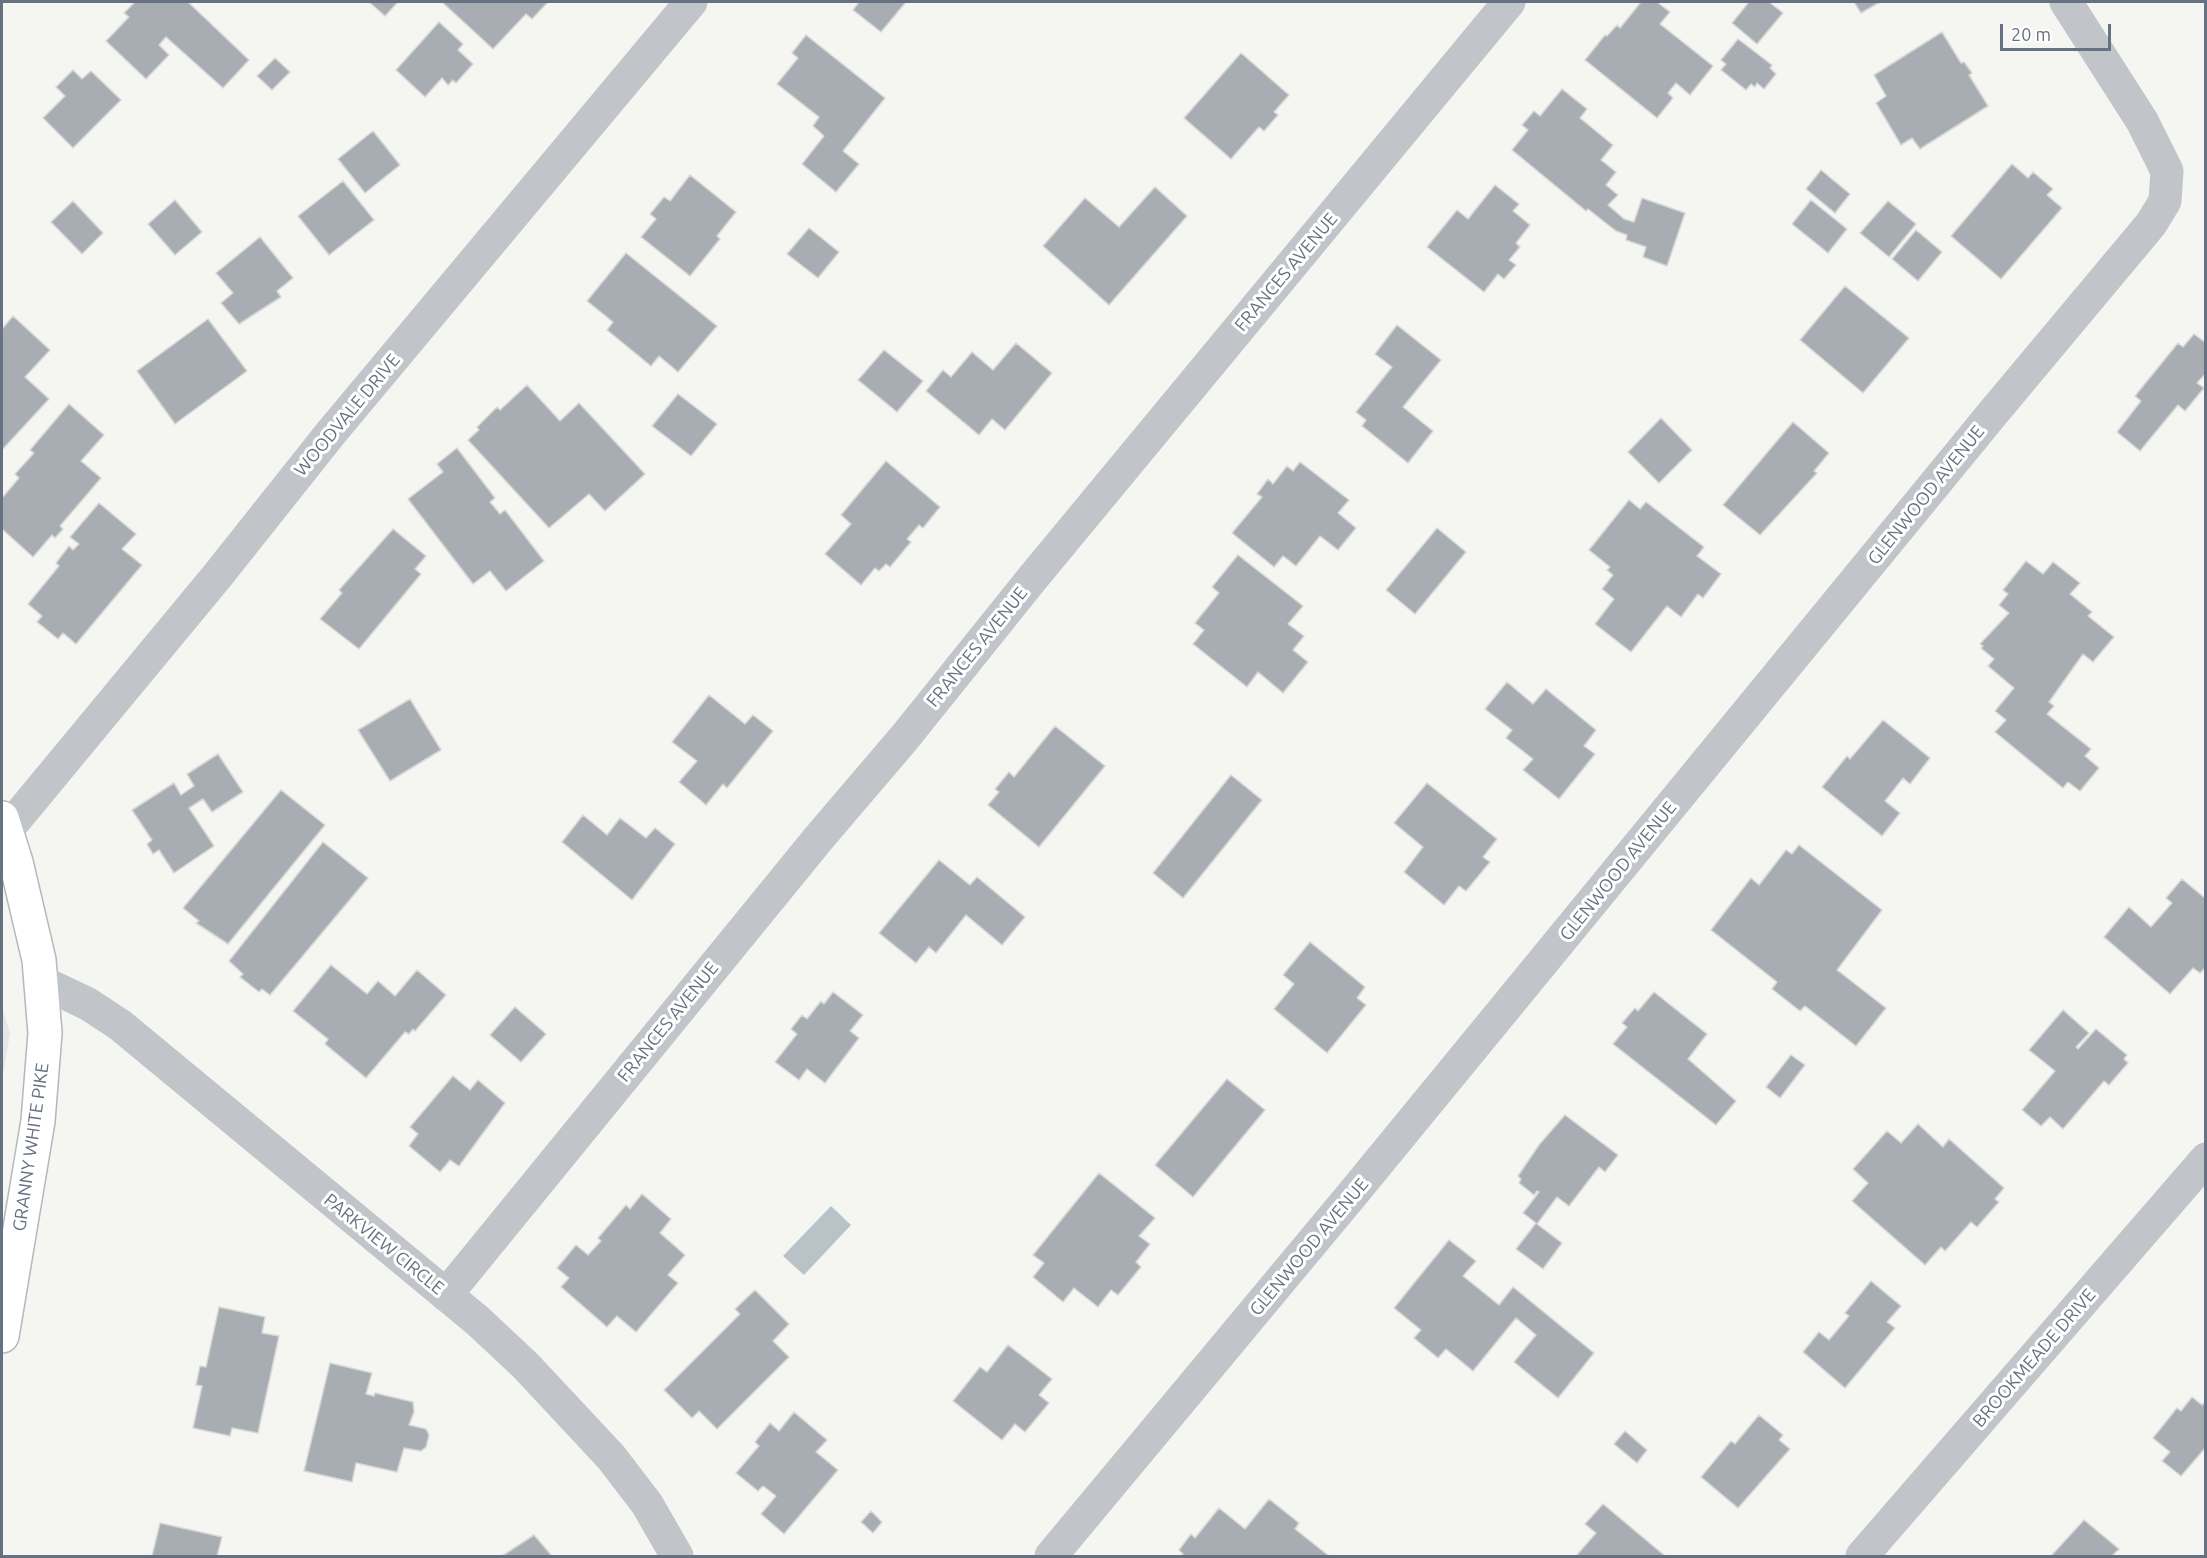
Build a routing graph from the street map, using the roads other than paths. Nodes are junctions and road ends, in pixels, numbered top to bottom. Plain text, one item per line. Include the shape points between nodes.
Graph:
1 (691, 2) edge
2 (1509, 2) edge
3 (2066, 2) edge
4 (4, 824) edge
5 (42, 982) junction
6 (2205, 1159) edge
7 (446, 1294) junction
8 (2, 1336) edge
9 (677, 1557) edge
10 (1051, 1557) edge
11 (1862, 1557) edge

1 - 4 street, WOODVALE DRIVE via 330,434 218,575
2 - 7 street, FRANCES AVENUE
3 - 10 street, GLENWOOD AVENUE via 2142,121 2169,178 2165,201 2151,224
4 - 5 main road, GRANNY WHITE PIKE via 31,918
5 - 7 street, PARKVIEW CIRCLE via 88,1004 120,1026
5 - 8 main road, GRANNY WHITE PIKE via 45,1033 38,1121
6 - 11 street, BROOKMEADE DRIVE
7 - 9 street, PARKVIEW CIRCLE via 526,1366 611,1457 647,1504

